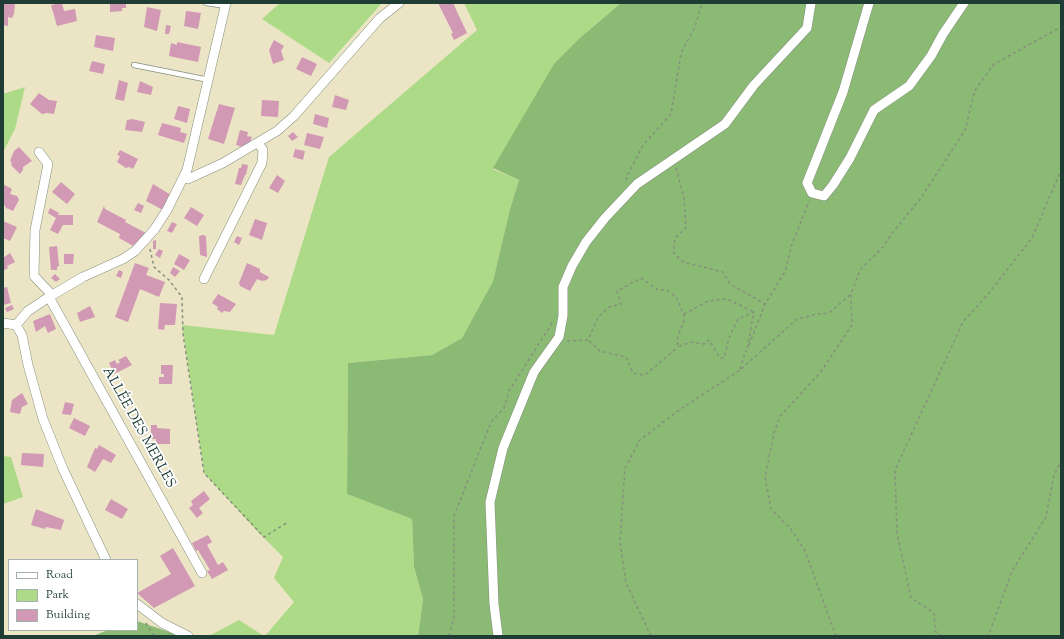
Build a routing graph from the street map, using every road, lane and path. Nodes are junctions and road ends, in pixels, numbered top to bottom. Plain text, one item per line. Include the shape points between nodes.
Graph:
1 (206, 3) edge
2 (399, 3) edge
3 (702, 3) edge
4 (811, 3) edge
5 (869, 3) edge
6 (964, 3) edge
7 (226, 4) edge
8 (1061, 27) edge
9 (134, 65) dead end
10 (209, 80) junction
11 (258, 143) junction
12 (39, 152) dead end
13 (672, 161) junction
14 (1061, 170) edge
15 (184, 178) junction
16 (633, 188) junction
17 (812, 193) junction
18 (148, 237) junction
19 (204, 279) dead end
20 (852, 294) junction
21 (50, 296) junction
22 (765, 304) junction
23 (754, 312) junction
24 (683, 314) junction
25 (554, 319) dead end
26 (3, 322) edge
27 (16, 325) junction
28 (559, 337) junction
29 (588, 340) junction
30 (678, 347) junction
31 (747, 350) junction
32 (739, 371) junction
33 (1061, 462) edge
34 (288, 522) dead end
35 (106, 559) edge
36 (202, 573) dead end
37 (138, 605) edge
38 (188, 636) edge
39 (449, 636) edge
40 (498, 636) edge
41 (651, 636) edge
42 (836, 636) edge
43 (942, 636) edge
44 (986, 636) edge

1 - 7 lane
2 - 11 street via 380,18 294,116
3 - 16 path via 695,27 681,52 671,114 643,145 626,178
4 - 13 street via 807,28 754,85 725,124
5 - 17 street via 843,92 807,183
6 - 17 street via 909,86 874,110 834,185 824,196
7 - 10 street
8 - 20 path via 994,64 975,90 965,130 921,198 883,247 860,270
9 - 10 lane
10 - 15 street
11 - 15 street via 223,163 188,179
11 - 19 street via 263,150 262,163
12 - 21 street, ALLÉE DES MERLES via 48,164 35,230 34,276
13 - 16 street
13 - 22 path via 679,174 686,228 675,238 673,252 683,262 723,272 730,284
14 - 43 path via 1032,238 963,322 895,470 897,533 911,598 934,613 935,631
15 - 18 street via 167,210
16 - 28 street via 604,218 572,266 563,287 563,316
17 - 22 path via 791,247 785,272
18 - 21 street via 123,259 83,277
18 - 34 path via 154,267 169,280 182,297 183,334 204,473 264,537
20 - 32 path via 829,313 798,319
20 - 42 path via 852,325 820,373 780,416 765,477 771,508 805,551
21 - 27 street via 28,311
21 - 36 street, ALLÉE DES MERLES
22 - 31 path
23 - 24 path via 727,299 708,301
23 - 30 path via 738,319 729,338 724,358 720,358 710,340 704,344 690,342
23 - 31 path
24 - 29 path via 676,297 667,290 658,290 641,278 617,291 621,304 609,307 598,317
24 - 30 path via 685,318 677,339
25 - 39 path via 509,391 504,408 491,422 454,516 454,617
26 - 27 street
27 - 35 street via 22,335 28,365 49,433
28 - 29 path via 568,341
28 - 40 street via 534,372 503,448 490,502 492,581
29 - 30 path via 600,351 626,357 633,373 645,375
31 - 32 path
32 - 41 path via 679,410 640,440 625,468 620,541 626,583
33 - 44 path via 1054,475 1046,517 1012,571 989,634
37 - 38 street via 162,623

